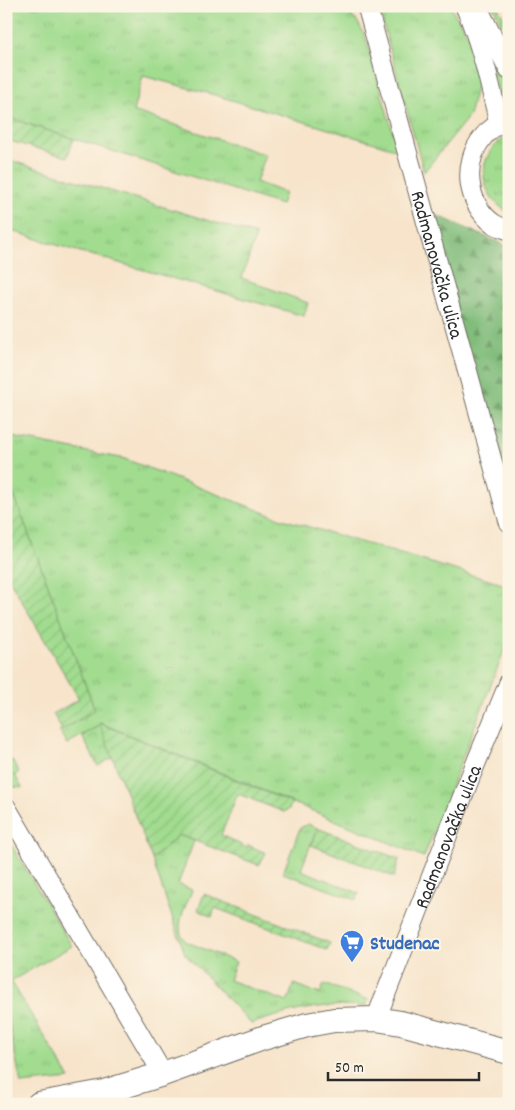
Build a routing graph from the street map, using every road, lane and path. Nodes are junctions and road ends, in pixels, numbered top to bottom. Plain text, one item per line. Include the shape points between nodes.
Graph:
1 (367, 6) edge
2 (465, 6) edge
3 (475, 6) edge
4 (509, 70) edge
5 (504, 121) edge
6 (509, 230) edge
7 (509, 522) edge
8 (509, 683) edge
9 (6, 806) edge
10 (376, 1019) junction
11 (509, 1052) edge
12 (162, 1074) junction
13 (39, 1104) edge

1 - 7 street, Radmanovačka ulica
2 - 5 street
3 - 4 street
5 - 6 street via 484,136 473,152 469,172 471,192 480,210 494,224
8 - 10 street, Radmanovačka ulica
9 - 12 street
10 - 11 street
10 - 12 street via 334,1020 307,1025
12 - 13 street via 104,1092

